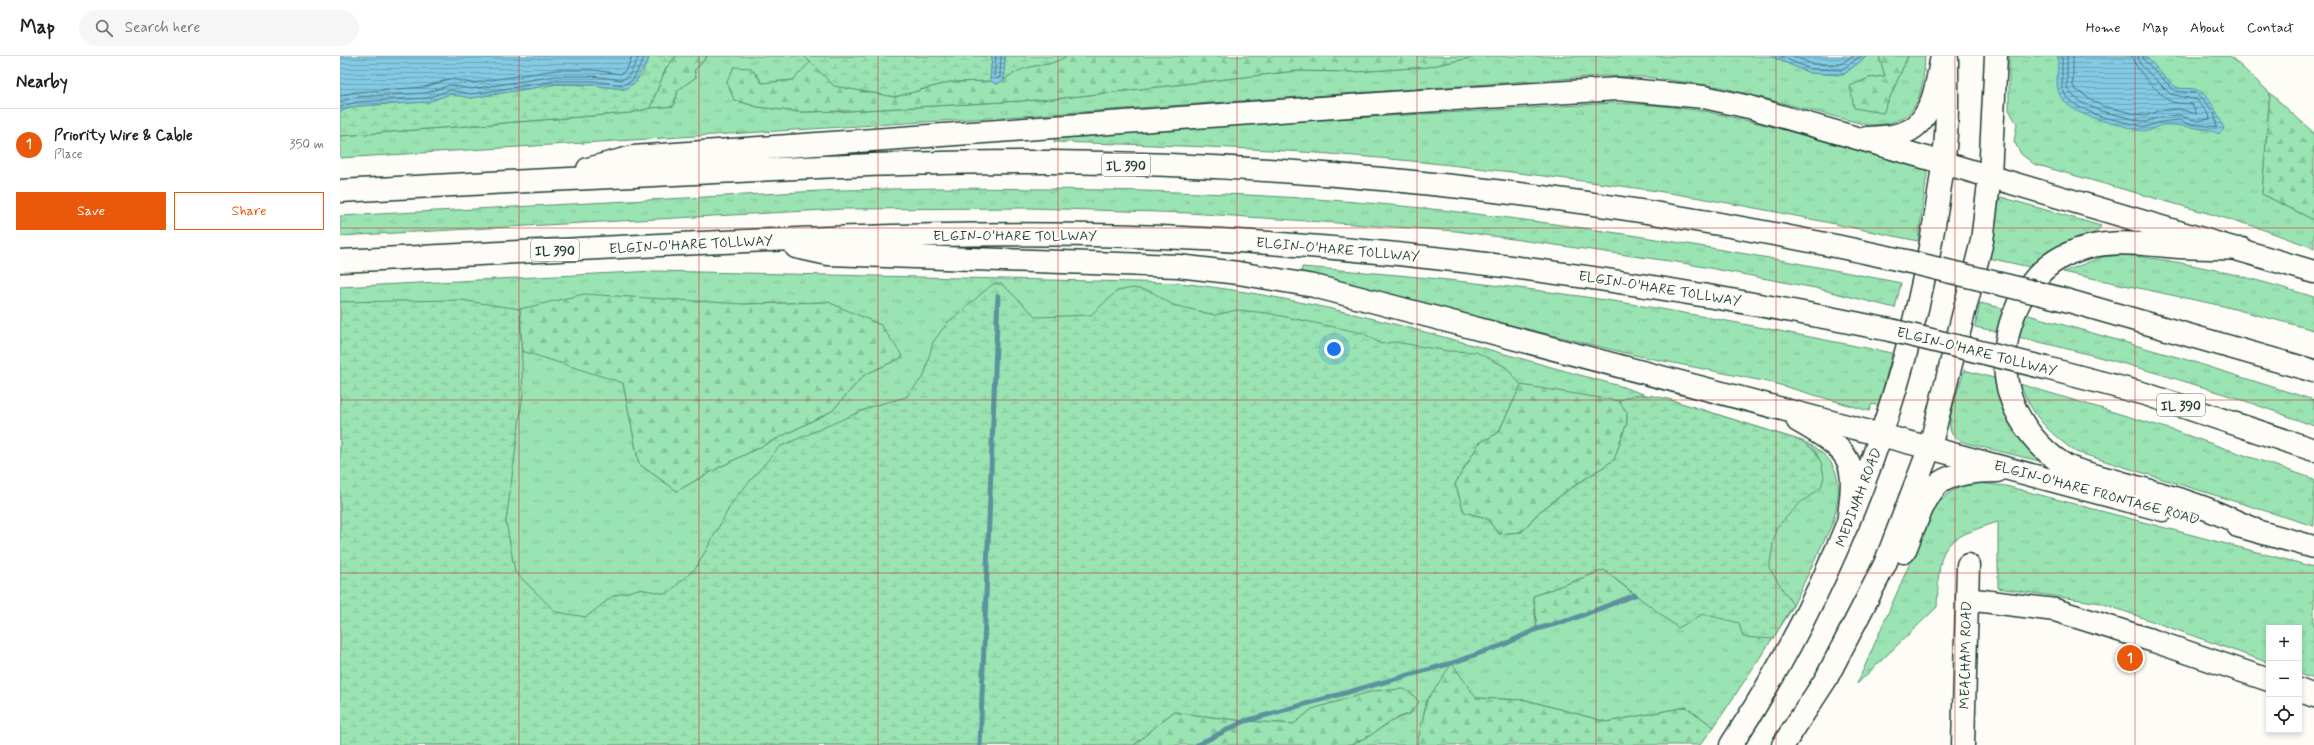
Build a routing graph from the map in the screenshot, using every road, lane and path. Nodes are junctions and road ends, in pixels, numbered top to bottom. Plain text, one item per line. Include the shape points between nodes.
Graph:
1 (1942, 56) edge
2 (1947, 56) edge
3 (1996, 56) edge
4 (1859, 139) junction
5 (1944, 163) junction
6 (1990, 176) junction
7 (546, 180) junction
8 (340, 190) edge
9 (769, 240) junction
10 (2242, 249) junction
11 (340, 261) edge
12 (2314, 272) edge
13 (2314, 371) edge
14 (1772, 407) junction
15 (1881, 435) junction
16 (1930, 447) junction
17 (2314, 450) edge
18 (2013, 471) junction
19 (1848, 523) junction
20 (2252, 528) junction
21 (2314, 547) edge
22 (1968, 565) dead end
23 (1966, 599) junction
24 (1826, 679) junction
25 (2266, 679) edge
26 (2302, 691) edge
27 (2314, 696) edge
28 (1731, 745) edge
29 (1783, 745) edge
30 (1963, 745) edge

1 - 4 main road via 1926,115 1910,130 1893,136
2 - 5 main road, MEDINAH ROAD
3 - 6 main road
4 - 5 main road
4 - 7 main road via 1749,107 1704,97 1618,89 633,157
5 - 6 main road
5 - 15 main road, MEDINAH ROAD via 1934,228 1912,328
6 - 10 main road
6 - 16 main road via 1982,240
7 - 8 main road, IL 390
7 - 13 main road, IL 390, bridge via 811,167 1050,162 1237,169 1350,177 1496,192 1769,233 1906,261 2062,299
9 - 11 main road, ELGIN-O'HARE TOLLWAY / IL 390
9 - 14 main road via 828,254 1178,266 1238,273 1321,288
9 - 17 main road, ELGIN-O'HARE TOLLWAY / IL 390, bridge via 1005,234 1158,237 1292,244 1428,256 1584,276 1688,291 1890,330 2145,394
10 - 12 main road
10 - 20 main road via 2128,243 2098,244 2069,253 2051,264 2032,281 2018,304 2010,325 2005,374 2011,399 2023,422 2041,447 2065,465 2197,505
14 - 15 main road, ELGIN-O'HARE FRONTAGE ROAD
14 - 19 main road via 1819,433 1843,450 1852,470
15 - 16 main road, ELGIN-O'HARE FRONTAGE ROAD
15 - 19 main road, MEDINAH ROAD via 1870,472
16 - 18 main road, ELGIN-O'HARE FRONTAGE ROAD
16 - 24 main road via 1885,564
18 - 20 main road, ELGIN-O'HARE FRONTAGE ROAD via 2193,518
18 - 24 main road via 1961,474 1938,484 1859,648
19 - 28 main road, MEDINAH ROAD via 1793,638
20 - 21 main road, ELGIN-O'HARE FRONTAGE ROAD
22 - 23 main road, MEACHAM ROAD
23 - 25 main road via 2055,610
23 - 30 main road, MEACHAM ROAD
24 - 29 main road
26 - 27 main road

